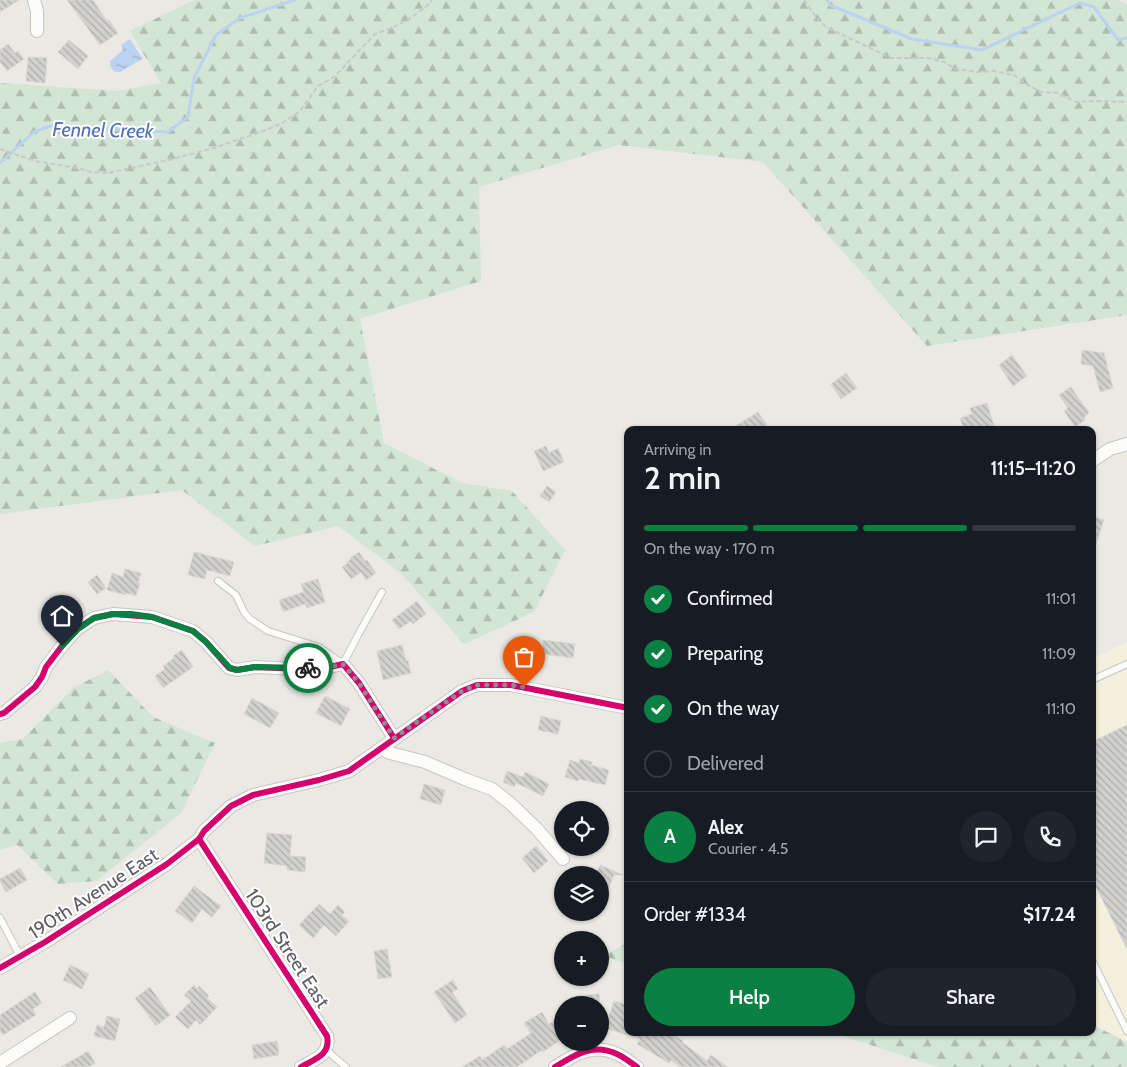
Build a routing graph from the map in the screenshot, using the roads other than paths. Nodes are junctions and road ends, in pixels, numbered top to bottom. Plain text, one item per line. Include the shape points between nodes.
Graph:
1 (34, 0) edge
2 (37, 31) dead end
3 (1127, 444) edge
4 (1096, 458) edge
5 (218, 581) dead end
6 (382, 592) dead end
7 (343, 664) junction
8 (1127, 664) edge
9 (1096, 678) edge
10 (624, 707) edge
11 (0, 714) edge
12 (394, 738) junction
13 (381, 749) junction
14 (199, 839) junction
15 (563, 859) dead end
16 (0, 918) edge
17 (20, 956) junction
18 (0, 968) edge
19 (1096, 968) edge
20 (70, 1018) dead end
21 (1127, 1031) edge
22 (326, 1050) junction
23 (0, 1063) edge
24 (301, 1067) edge
25 (346, 1067) edge
26 (555, 1067) edge
27 (637, 1067) edge

1 - 2 street
3 - 4 street via 1110,449
5 - 7 lane via 236,596 250,619 268,631 319,647
6 - 7 lane
7 - 11 street via 325,668 255,667 237,670 230,668 193,631 152,617 113,614 94,618 78,629 46,667 35,686
7 - 12 street
8 - 9 lane
10 - 12 street via 510,685 477,685 462,691
12 - 13 street
13 - 14 street, 190th Avenue East via 336,775 246,798 231,806
13 - 15 street via 425,762 492,789 530,822
14 - 17 street, 190th Avenue East via 167,864
14 - 22 street, 103rd Street East via 323,1028 328,1043
16 - 17 lane
17 - 18 street, 190th Avenue East
19 - 21 lane
20 - 23 street
22 - 24 street
22 - 25 lane
26 - 27 street via 576,1054 592,1049 618,1054

